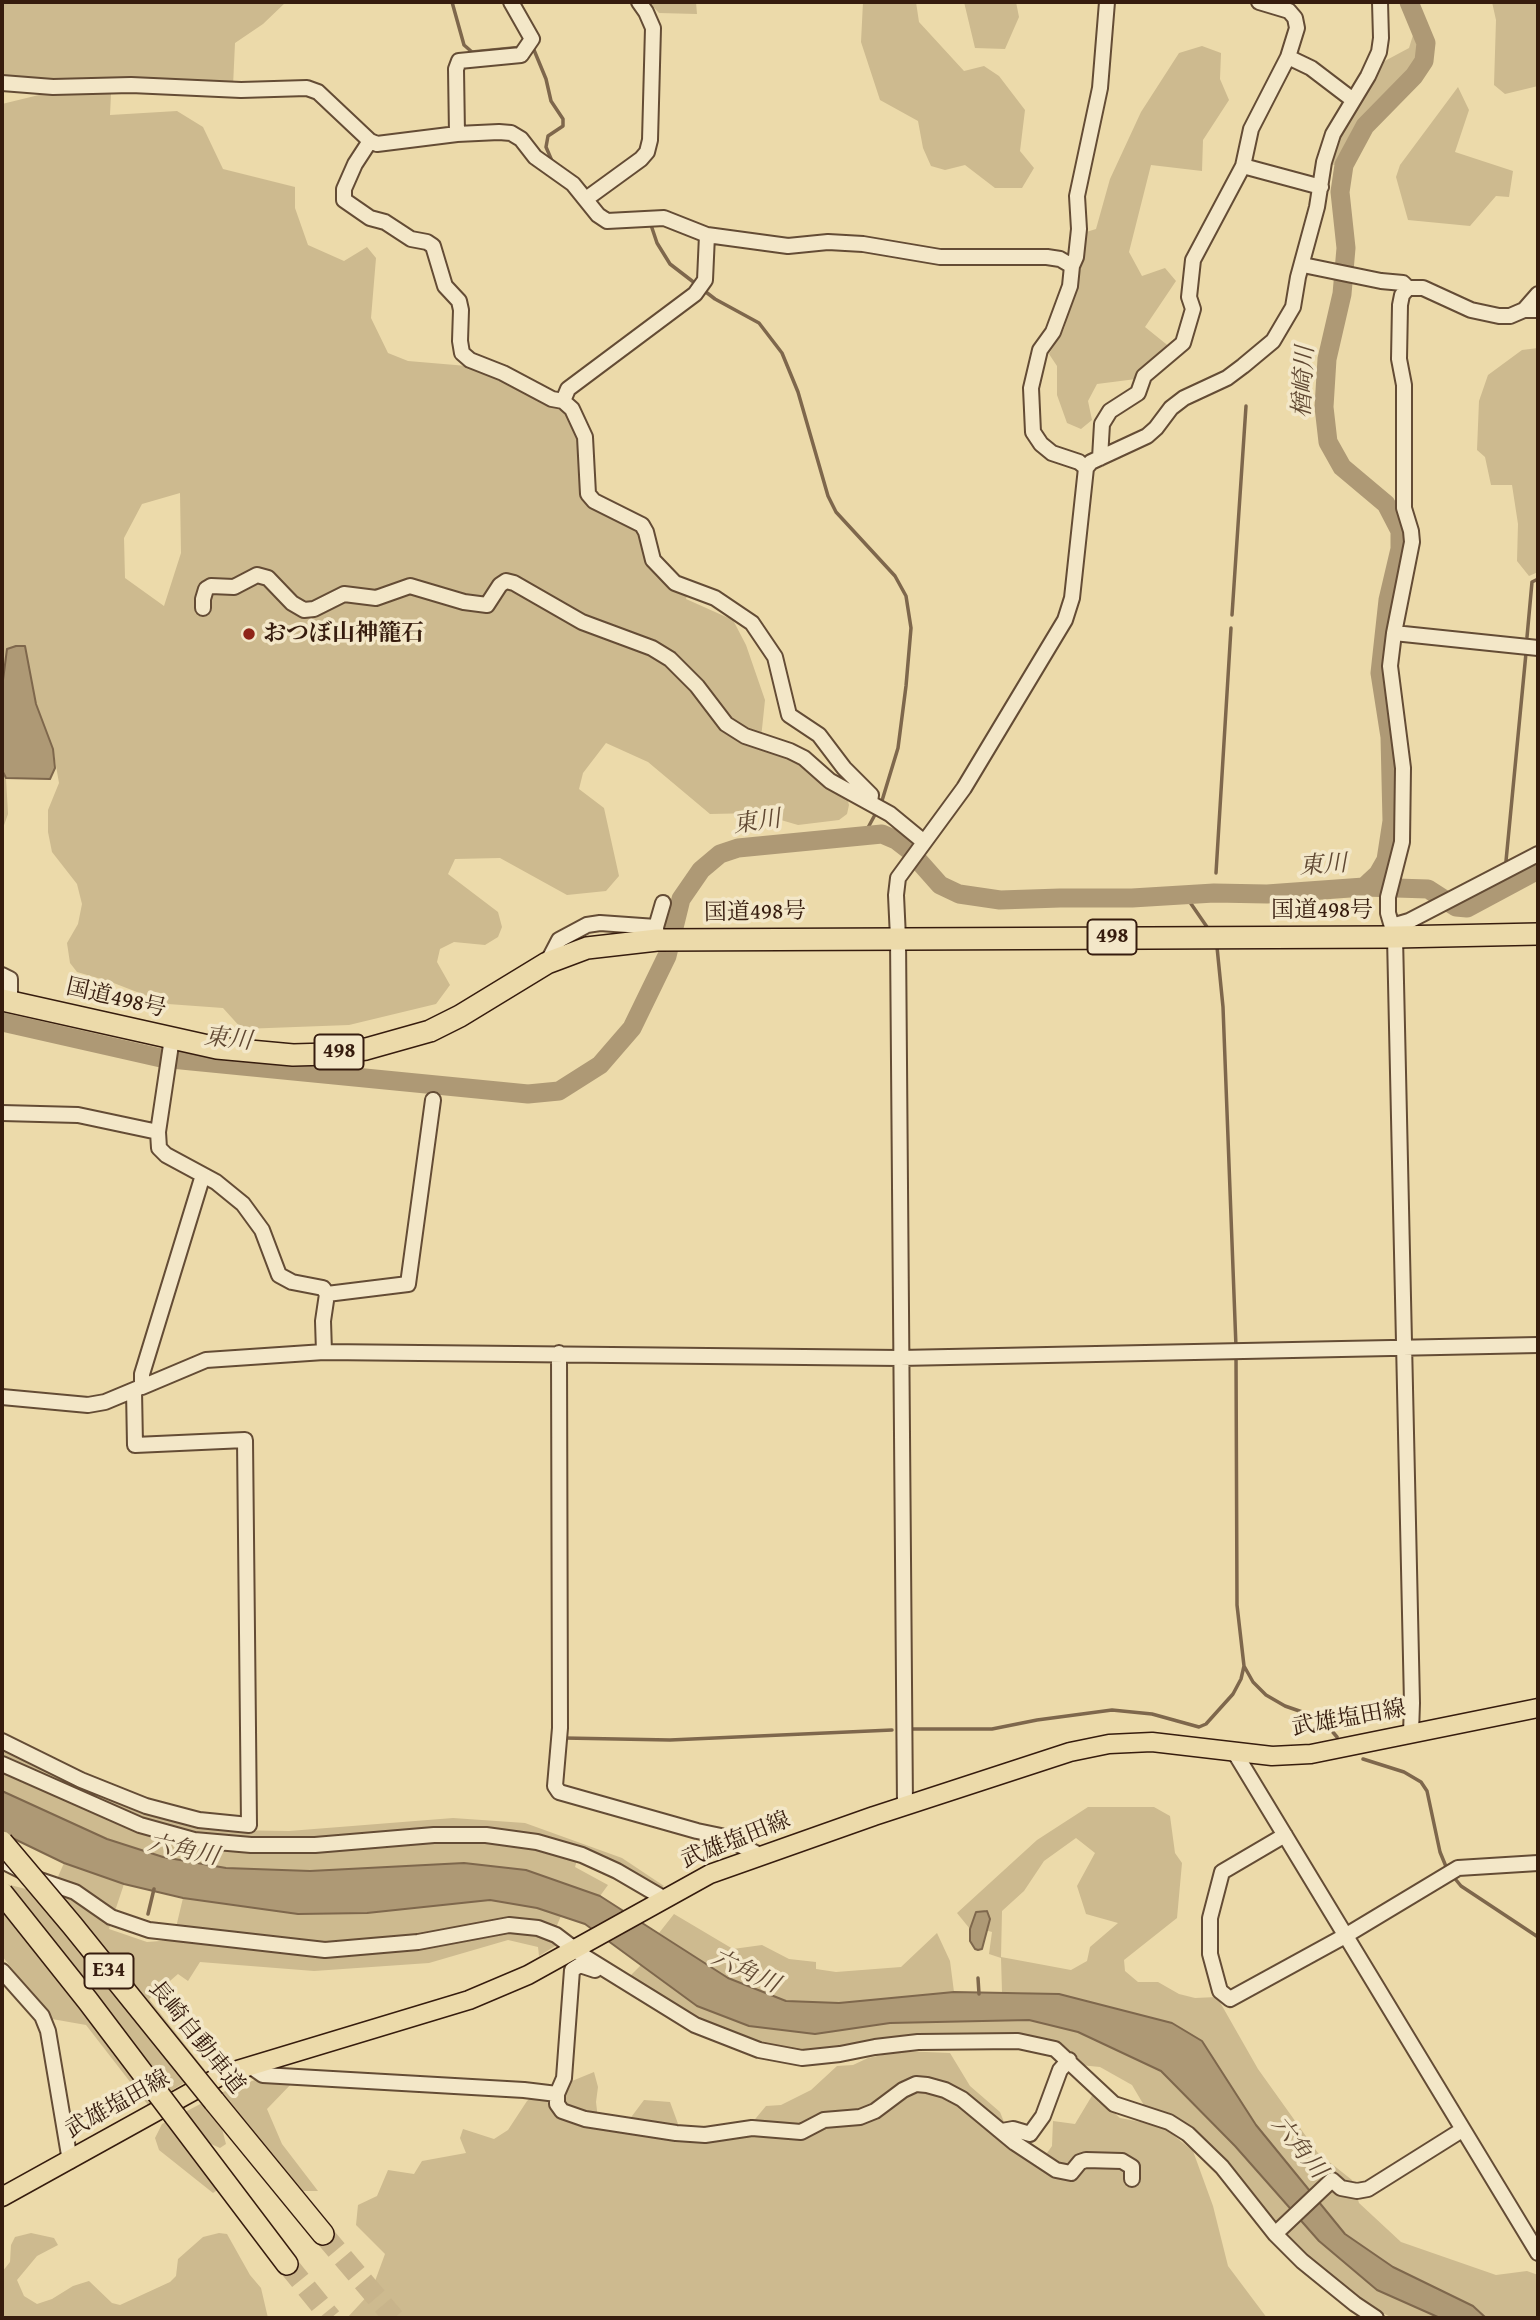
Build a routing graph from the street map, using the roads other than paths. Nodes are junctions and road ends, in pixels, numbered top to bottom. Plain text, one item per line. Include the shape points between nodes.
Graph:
1 (510, 2) edge
2 (639, 2) edge
3 (1107, 2) edge
4 (1259, 2) edge
5 (1380, 2) edge
6 (1288, 57) junction
7 (2, 83) edge
8 (1353, 100) junction
9 (457, 134) junction
10 (370, 141) junction
11 (1243, 166) junction
12 (1321, 187) junction
13 (590, 195) junction
14 (707, 235) junction
15 (1303, 265) junction
16 (1072, 267) junction
17 (1408, 288) junction
18 (1538, 294) edge
19 (1531, 310) edge
20 (563, 401) junction
21 (1100, 458) junction
22 (1086, 468) junction
23 (204, 608) dead end
24 (1394, 633) junction
25 (1538, 648) edge
26 (870, 802) junction
27 (922, 844) junction
28 (1538, 854) edge
29 (663, 903) dead end
30 (1394, 931) junction
31 (657, 934) junction
32 (1538, 934) edge
33 (898, 938) junction
34 (2, 975) edge
35 (6, 1001) edge
36 (171, 1043) junction
37 (433, 1100) dead end
38 (2, 1113) edge
39 (158, 1132) junction
40 (203, 1175) junction
41 (327, 1294) junction
42 (1538, 1345) edge
43 (1403, 1348) junction
44 (324, 1352) junction
45 (559, 1353) junction
46 (900, 1358) junction
47 (138, 1388) junction
48 (2, 1396) edge
49 (1538, 1708) edge
50 (1410, 1733) junction
51 (2, 1741) edge
52 (1235, 1753) junction
53 (2, 1764) edge
54 (905, 1806) junction
55 (1285, 1835) junction
56 (2, 1842) edge
57 (760, 1855) junction
58 (2, 1861) edge
59 (1538, 1863) edge
60 (2, 1893) edge
61 (663, 1900) junction
62 (1345, 1936) junction
63 (579, 1947) junction
64 (2, 1971) edge
65 (611, 1974) junction
66 (291, 2053) junction
67 (1069, 2060) junction
68 (250, 2066) junction
69 (295, 2077) junction
70 (557, 2094) junction
71 (1462, 2130) junction
72 (1002, 2131) junction
73 (69, 2161) junction
74 (1132, 2179) dead end
75 (2, 2197) edge
76 (1277, 2232) junction
77 (323, 2234) tunnel mouth
78 (1538, 2253) edge
79 (287, 2264) tunnel mouth
80 (1376, 2318) edge

1 - 9 street via 532,39 521,55 459,61
2 - 13 street via 653,28 647,152
3 - 16 street via 1100,88 1077,196 1079,229
4 - 6 street via 1289,11 1295,18 1297,28
5 - 8 street via 1379,52
6 - 8 street via 1311,68
6 - 11 street via 1251,129
7 - 10 street via 307,88 318,92
8 - 12 street via 1334,134
9 - 10 street via 384,144
9 - 13 street via 511,133
10 - 20 street via 355,164 344,200 370,218 433,246 445,286 461,310 462,353
11 - 12 street
11 - 21 street via 1193,260 1189,297 1194,309 1183,343 1144,376 1138,393 1110,411 1102,424
12 - 15 street
13 - 14 street via 598,215 607,221 658,218
14 - 16 street via 788,246 863,244 940,257 1047,257
14 - 20 street via 705,280 695,294 568,389
15 - 17 street via 1403,283
15 - 21 street via 1293,307 1273,341 1227,378 1184,398 1147,436
16 - 22 street via 1062,309 1034,368 1033,432 1052,453
17 - 19 street via 1423,288 1471,310 1499,316
17 - 24 street via 1400,305 1399,359 1404,385 1404,508 1412,542
18 - 19 street
20 - 26 street via 572,409 585,437 588,494 642,526 653,560 675,583 715,598 752,624 775,657 789,715 819,735 872,794
21 - 22 street
22 - 27 street via 1072,598 1065,620 964,788
23 - 26 street via 206,589 234,587 257,575 268,578 304,610 344,594 376,598 410,586 487,605 506,581 514,583 582,622 652,648 681,669 726,724 804,758 830,781
24 - 25 street
24 - 30 street via 1390,666 1403,778 1402,842 1388,897
26 - 27 street
27 - 33 street via 898,878
28 - 30 street
29 - 31 street
30 - 32 highway, 国道498号 / 498
30 - 33 highway, 国道498号 / 498
30 - 43 street
31 - 33 highway, 国道498号 / 498 via 685,940
31 - 36 highway, 国道498号 / 498 via 587,948 547,962 430,1031 366,1049 293,1055
33 - 46 street
34 - 35 street via 10,978
35 - 36 highway, 国道498号 / 498
36 - 39 street
37 - 41 street via 408,1284
38 - 39 street via 78,1115
39 - 40 street via 159,1148 166,1155
40 - 41 street via 243,1204 262,1230 279,1275 323,1288
40 - 47 street
41 - 44 street
42 - 43 street
43 - 46 street
43 - 50 street
44 - 45 street
44 - 47 street via 206,1360
45 - 46 street
45 - 57 street via 560,1728 555,1786 559,1792 721,1836
46 - 54 street
47 - 48 street via 88,1405
47 - 51 street via 135,1445 245,1440 248,1825 199,1820 146,1806
49 - 50 main road, 武雄塩田線
50 - 52 main road, 武雄塩田線 via 1311,1754
52 - 54 main road, 武雄塩田線 via 1152,1742 1109,1744 1070,1752
52 - 55 street
53 - 61 street via 140,1825 194,1840 315,1845 486,1835 537,1842 582,1855
54 - 57 main road, 武雄塩田線
55 - 62 street
55 - 62 street via 1222,1872 1210,1918 1210,1954 1220,1991 1230,1999
56 - 77 highway, 長崎自動車道 / E34, bridge
57 - 61 main road, 武雄塩田線 via 710,1874
58 - 63 street via 75,1892 111,1917 149,1930 325,1950 453,1938 509,1925 538,1928
59 - 62 street via 1458,1868
60 - 79 highway, E34, bridge
61 - 63 main road, 武雄塩田線
62 - 71 street
63 - 65 street via 585,1957
63 - 66 main road, 武雄塩田線 via 469,2000
64 - 73 street via 42,2016 48,2031
65 - 67 street via 695,2025 758,2050 802,2058 918,2042 1018,2041 1055,2049
65 - 70 street via 580,1965 572,1970 569,2038
66 - 68 main road, 武雄塩田線
66 - 69 street
67 - 72 street via 1030,2134
67 - 76 street via 1114,2104 1169,2122 1188,2134
68 - 69 street via 263,2075
68 - 73 main road, 武雄塩田線 via 224,2074
69 - 70 street
70 - 72 street via 562,2111 585,2119 705,2135 752,2128 801,2132 824,2120 875,2111 916,2084 962,2099
71 - 76 street via 1368,2189 1341,2188 1332,2180
71 - 78 street
72 - 74 street via 1056,2171 1071,2174 1086,2160 1122,2161 1132,2167
73 - 75 main road, 武雄塩田線
76 - 80 street via 1302,2260

